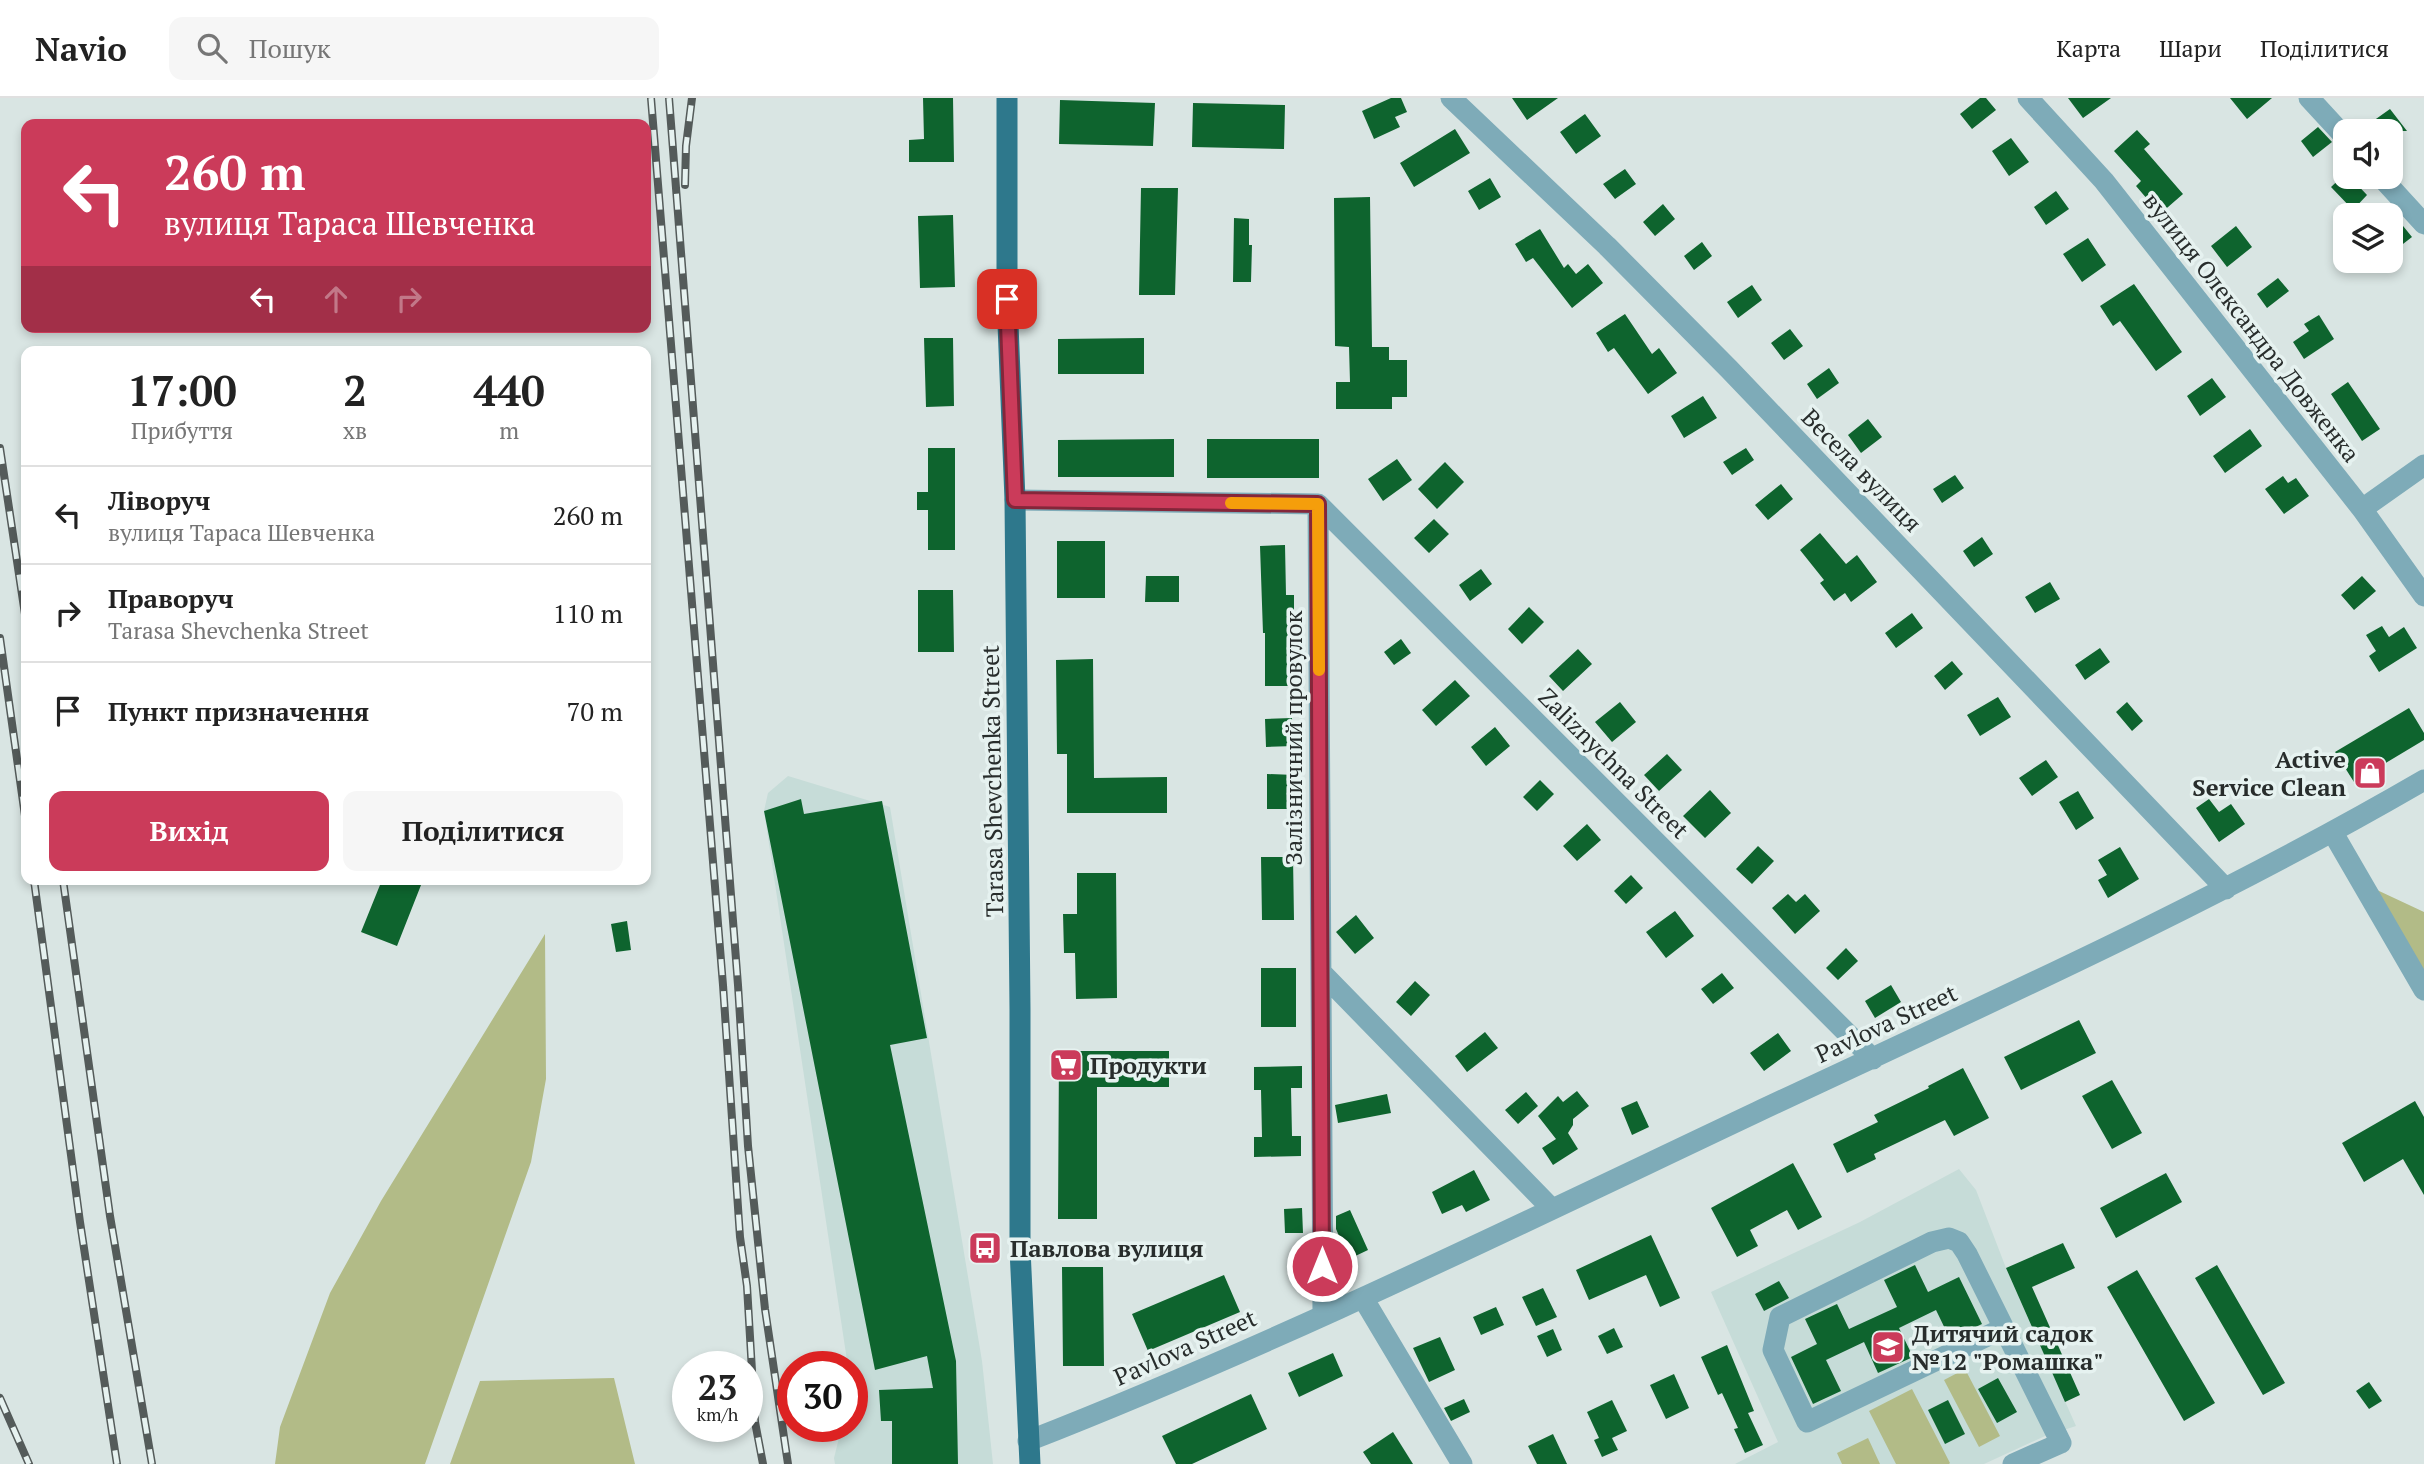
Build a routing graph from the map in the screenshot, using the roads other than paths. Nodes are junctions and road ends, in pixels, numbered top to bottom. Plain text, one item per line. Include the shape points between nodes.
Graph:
1 (1007, 98) edge
2 (1451, 98) edge
3 (2028, 98) edge
4 (2309, 98) edge
5 (2333, 124) edge
6 (2392, 189) edge
7 (2424, 224) edge
8 (2424, 465) edge
9 (1015, 500) junction
10 (1318, 504) junction
11 (2362, 509) junction
12 (2424, 596) edge
13 (2424, 780) edge
14 (2333, 833) junction
15 (2226, 889) junction
16 (1321, 972) junction
17 (2424, 990) edge
18 (1873, 1059) junction
19 (1552, 1209) junction
20 (1363, 1298) junction
21 (1322, 1314) junction
22 (2004, 1328) junction
23 (1028, 1441) junction
24 (1031, 1464) edge
25 (1462, 1464) edge
26 (2013, 1464) edge

1 - 9 main road, Tarasa Shevchenka Street via 1007,299
2 - 15 street, Весела вулиця via 1608,246 1729,369
3 - 11 street, вулиця Олександра Довженка via 2104,181
4 - 5 street
6 - 7 street
8 - 11 street
9 - 10 street
9 - 23 main road, Tarasa Shevchenka Street via 1020,1249
10 - 16 street, Залізничний провулок
10 - 18 street, Zaliznychna Street
11 - 12 street, вулиця Олександра Довженка
13 - 14 street, Pavlova Street
14 - 15 street, Pavlova Street
14 - 17 street
15 - 18 street, Pavlova Street
16 - 19 street
16 - 21 street, Залізничний провулок
18 - 19 street, Pavlova Street
19 - 20 street, Pavlova Street
20 - 21 street, Pavlova Street
20 - 25 street
21 - 23 street, Pavlova Street
22 - 22 street via 1807,1422 1773,1350 1780,1317 1932,1242 1949,1238 1959,1242 1967,1254
22 - 26 street via 2061,1443
23 - 24 main road, Tarasa Shevchenka Street

